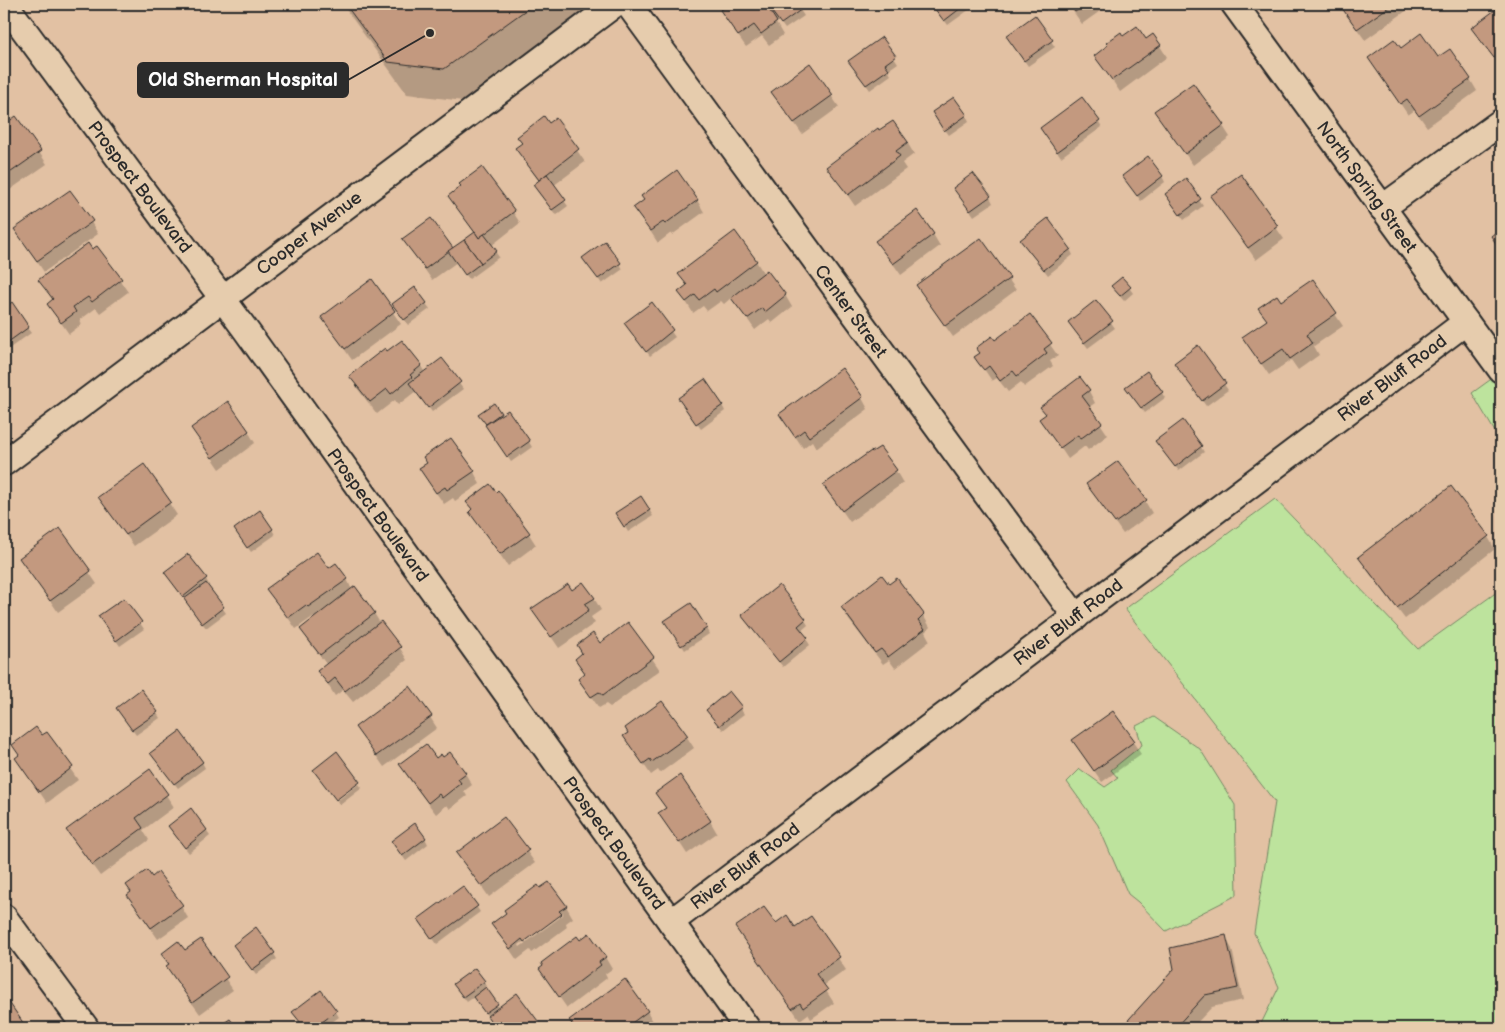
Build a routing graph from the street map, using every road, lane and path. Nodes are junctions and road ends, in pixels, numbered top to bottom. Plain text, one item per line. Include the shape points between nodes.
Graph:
1 (5, 4) edge
2 (615, 4) edge
3 (628, 4) edge
4 (1234, 4) edge
5 (1501, 122) edge
6 (1382, 208) junction
7 (223, 298) junction
8 (1466, 322) junction
9 (1501, 370) edge
10 (4, 463) edge
11 (1076, 617) junction
12 (4, 917) edge
13 (671, 922) junction
14 (86, 1028) edge
15 (748, 1028) edge

1 - 7 street, Prospect Boulevard
2 - 7 street, Cooper Avenue
3 - 11 street, Center Street
4 - 6 street, North Spring Street
5 - 6 street
6 - 8 street, North Spring Street
7 - 10 street, Cooper Avenue
7 - 13 street, Prospect Boulevard
8 - 9 street, North Spring Street
8 - 11 street, River Bluff Road
11 - 13 street, River Bluff Road
12 - 14 street
13 - 15 street, Prospect Boulevard

